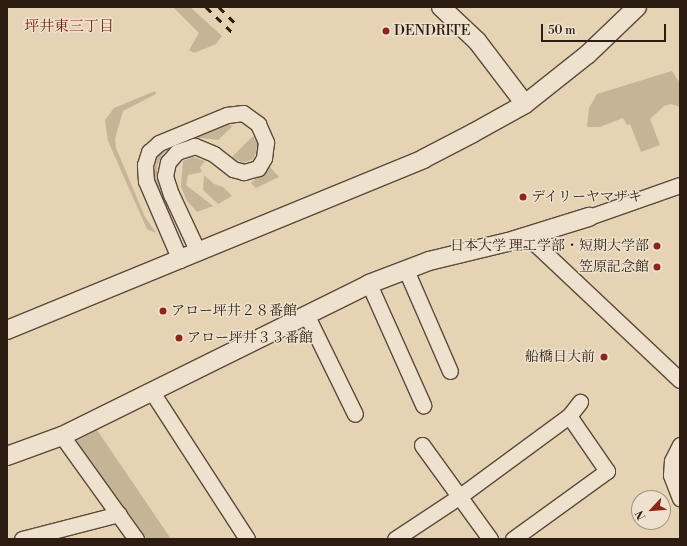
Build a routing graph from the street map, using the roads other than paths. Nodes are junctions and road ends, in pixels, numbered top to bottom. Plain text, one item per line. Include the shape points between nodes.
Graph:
1 (441, 7) edge
2 (637, 7) edge
3 (525, 104) junction
4 (680, 185) edge
5 (589, 217) joint
6 (527, 236) junction
7 (198, 252) junction
8 (180, 260) junction
9 (406, 270) junction
10 (369, 284) junction
11 (306, 314) junction
12 (7, 330) edge
13 (450, 371) dead end
14 (680, 380) edge
15 (152, 392) junction
16 (580, 402) dead end
17 (423, 405) dead end
18 (355, 414) dead end
19 (569, 416) junction
20 (62, 436) junction
21 (422, 445) dead end
22 (680, 445) edge
23 (7, 456) edge
24 (460, 496) junction
25 (680, 498) edge
26 (119, 514) junction
27 (22, 539) edge
28 (136, 539) edge
29 (247, 539) edge
30 (395, 539) edge
31 (490, 539) edge
32 (513, 539) edge

1 - 3 street via 477,41
2 - 3 street via 588,54
3 - 7 street via 423,158
4 - 5 street
5 - 6 street
6 - 9 street via 429,261
6 - 14 street
7 - 8 street
7 - 8 street via 165,176 168,162 177,152 195,146 244,172 258,168 264,158 266,142 258,124 243,113 227,114 159,143 149,152 145,165 146,181
8 - 12 street
9 - 10 street
9 - 13 street
10 - 11 street
10 - 17 street
11 - 15 street
11 - 18 street
15 - 20 street
15 - 29 street
16 - 19 street
19 - 24 street
19 - 32 street via 606,471
20 - 23 street
20 - 26 street
21 - 24 street
22 - 25 street via 672,461 671,475
24 - 30 street
24 - 31 street
26 - 27 street
26 - 28 street

